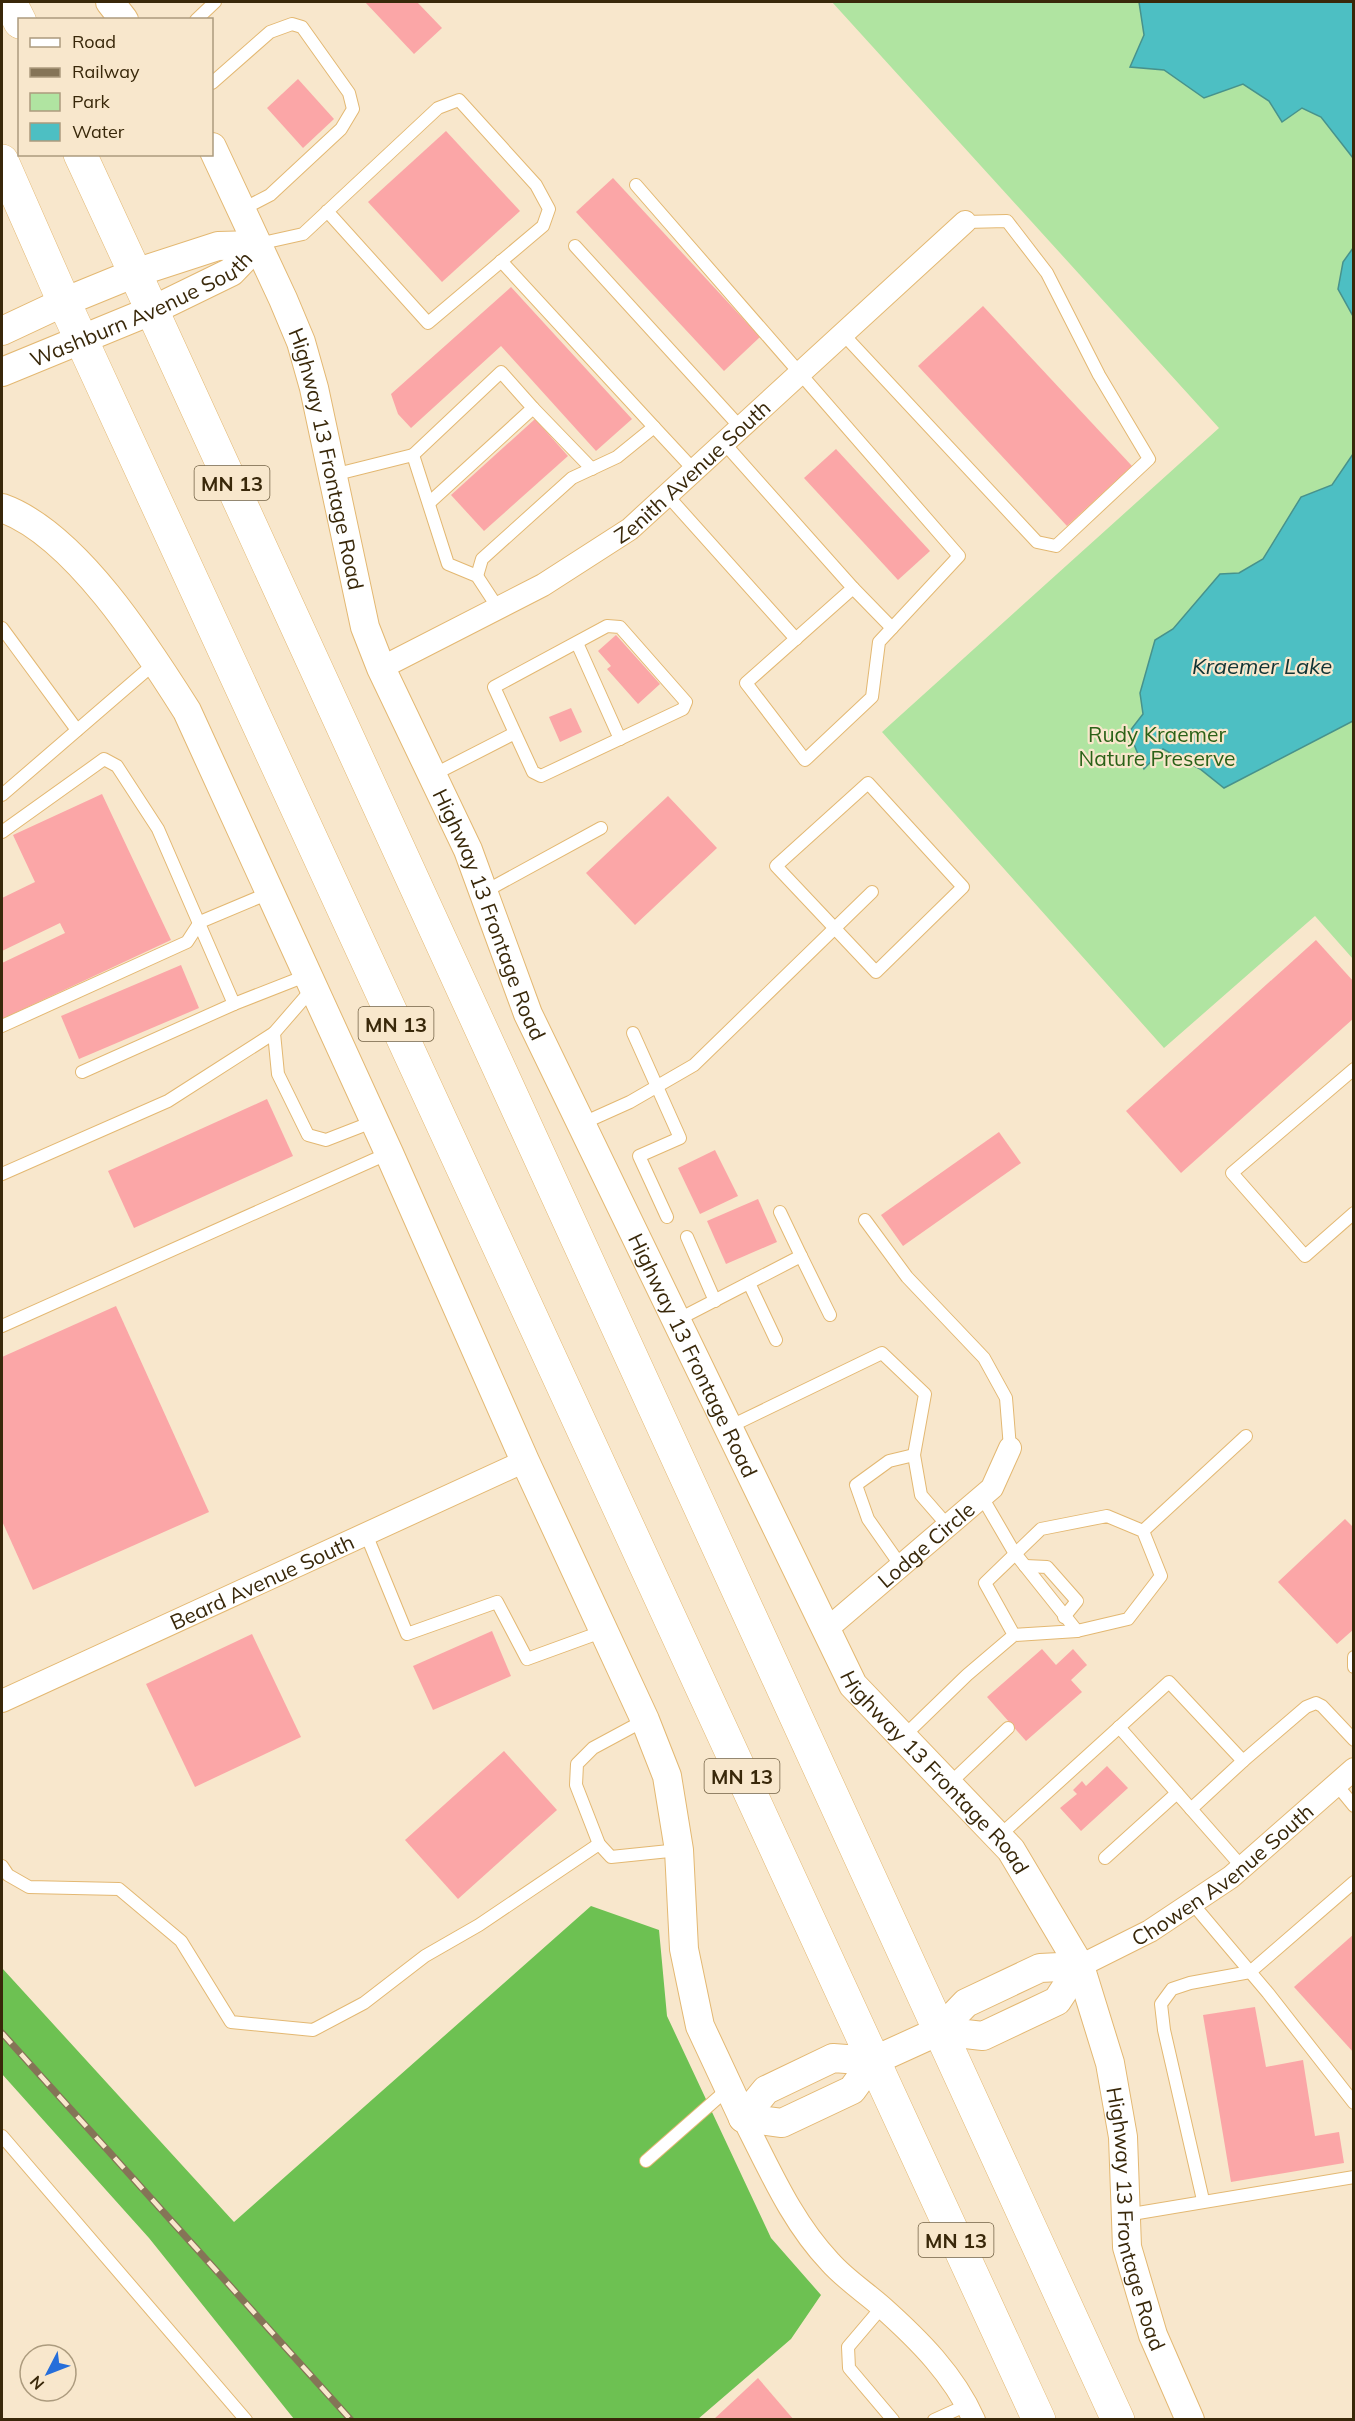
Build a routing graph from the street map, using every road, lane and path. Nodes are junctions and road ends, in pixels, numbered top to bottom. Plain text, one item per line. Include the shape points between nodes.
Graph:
1 (10, 2) edge
2 (110, 2) edge
3 (207, 4) edge
4 (18, 18) edge
5 (122, 18) edge
6 (196, 18) edge
7 (213, 82) edge
8 (213, 149) edge
9 (81, 156) edge
10 (2, 161) edge
11 (636, 185) dead end
12 (241, 210) junction
13 (327, 211) junction
14 (965, 222) joint
15 (257, 245) junction
16 (575, 246) dead end
17 (501, 261) junction
18 (135, 273) junction
19 (64, 302) junction
20 (153, 310) junction
21 (2, 331) edge
22 (843, 334) junction
23 (82, 339) junction
24 (2, 372) edge
25 (800, 373) junction
26 (533, 408) junction
27 (654, 427) junction
28 (741, 428) junction
29 (724, 443) junction
30 (412, 455) junction
31 (592, 469) junction
32 (694, 470) junction
33 (332, 475) junction
34 (667, 495) junction
35 (429, 503) junction
36 (2, 508) edge
37 (477, 576) junction
38 (853, 588) junction
39 (498, 608) junction
40 (2, 628) edge
41 (892, 628) junction
42 (796, 639) junction
43 (577, 643) junction
44 (156, 662) junction
45 (381, 668) junction
46 (77, 730) junction
47 (515, 733) junction
48 (620, 739) junction
49 (432, 775) junction
50 (2, 795) edge
51 (601, 828) dead end
52 (2, 832) edge
53 (484, 892) junction
54 (872, 892) dead end
55 (269, 893) junction
56 (200, 922) junction
57 (835, 928) junction
58 (310, 981) junction
59 (234, 1004) junction
60 (2, 1026) edge
61 (274, 1033) junction
62 (633, 1033) dead end
63 (1353, 1069) edge
64 (82, 1072) dead end
65 (657, 1087) junction
66 (375, 1121) junction
67 (581, 1124) junction
68 (389, 1153) junction
69 (2, 1174) edge
70 (780, 1212) dead end
71 (1353, 1213) edge
72 (667, 1217) dead end
73 (865, 1220) dead end
74 (687, 1237) dead end
75 (801, 1256) junction
76 (749, 1283) junction
77 (715, 1301) junction
78 (830, 1315) dead end
79 (677, 1320) junction
80 (2, 1326) edge
81 (776, 1340) dead end
82 (729, 1427) junction
83 (1246, 1436) dead end
84 (1010, 1448) joint
85 (914, 1455) junction
86 (525, 1461) junction
87 (982, 1497) junction
88 (948, 1526) junction
89 (1143, 1531) junction
90 (366, 1534) junction
91 (1014, 1552) junction
92 (901, 1566) junction
93 (1026, 1566) junction
94 (1064, 1617) junction
95 (827, 1629) junction
96 (605, 1631) junction
97 (1077, 1631) junction
98 (1014, 1635) junction
99 (1353, 1657) edge
100 (1353, 1667) edge
101 (2, 1701) edge
102 (645, 1720) junction
103 (1119, 1727) junction
104 (1008, 1728) dead end
105 (903, 1737) junction
106 (1353, 1740) edge
107 (1243, 1761) junction
108 (1353, 1769) edge
109 (1336, 1784) junction
110 (948, 1785) junction
111 (1177, 1793) junction
112 (1353, 1806) edge
113 (1191, 1809) junction
114 (998, 1837) junction
115 (599, 1844) junction
116 (679, 1850) junction
117 (1105, 1858) dead end
118 (2, 1866) edge
119 (1242, 1867) junction
120 (1353, 1882) edge
121 (1192, 1903) junction
122 (1080, 1966) junction
123 (1250, 1972) junction
124 (939, 2031) junction
125 (873, 2061) junction
126 (729, 2088) junction
127 (1353, 2103) edge
128 (743, 2118) junction
129 (2, 2136) edge
130 (646, 2161) dead end
131 (1353, 2177) edge
132 (1203, 2200) junction
133 (1125, 2215) junction
134 (882, 2307) junction
135 (971, 2412) edge
136 (246, 2420) edge
137 (893, 2420) edge
138 (934, 2420) edge
139 (1039, 2420) edge
140 (1118, 2420) edge
141 (1190, 2420) edge

1 - 4 highway
2 - 5 street
3 - 6 lane
7 - 12 lane via 270,32 292,24 302,27 349,93 353,109 340,129 270,195
8 - 12 street, Highway 13 Frontage Road
9 - 18 highway, MN 13
10 - 19 highway, MN 13
11 - 25 lane
12 - 15 street, Highway 13 Frontage Road
13 - 15 lane via 303,234
13 - 17 lane via 428,323
13 - 17 lane via 438,108 459,100 536,185 549,209 543,226
14 - 22 street, Zenith Avenue South
14 - 22 lane via 1006,221 1047,273 1099,375 1149,459 1056,546 1037,542
15 - 18 street, Washburn Avenue South via 218,246
15 - 20 street, Washburn Avenue South via 231,272
15 - 33 street, Highway 13 Frontage Road via 301,342
16 - 28 lane
17 - 27 lane
18 - 19 street, Washburn Avenue South
18 - 20 highway, MN 13
19 - 21 street, Washburn Avenue South
19 - 23 highway, MN 13
20 - 23 street, Washburn Avenue South
20 - 124 highway, MN 13
22 - 25 street, Zenith Avenue South
23 - 24 street, Washburn Avenue South
23 - 125 highway, MN 13
25 - 28 street, Zenith Avenue South
25 - 41 lane via 959,556
26 - 30 lane via 501,372
26 - 31 lane
26 - 35 lane
27 - 31 lane via 617,457
27 - 32 lane
28 - 29 street, Zenith Avenue South
29 - 32 street, Zenith Avenue South
29 - 38 lane
30 - 33 lane
30 - 35 lane
31 - 37 lane via 572,478 482,559
32 - 34 street, Zenith Avenue South
33 - 45 street, Highway 13 Frontage Road via 355,590
34 - 39 street, Zenith Avenue South via 630,529 543,585
34 - 42 lane
35 - 37 lane via 448,564
36 - 44 street via 36,525 66,550
37 - 39 lane
38 - 41 lane
38 - 42 lane
39 - 45 street, Zenith Avenue South
40 - 46 lane
41 - 42 lane via 879,642 872,697 805,760 746,683
43 - 47 lane via 494,687
43 - 48 lane
43 - 48 lane via 607,626 620,627 686,702 683,709
44 - 46 lane
44 - 55 street via 187,711
45 - 49 street, Highway 13 Frontage Road
46 - 50 lane
47 - 48 lane via 533,772 541,776
47 - 49 lane
49 - 53 street, Highway 13 Frontage Road
51 - 53 lane
52 - 56 lane via 104,759 117,766 158,829
53 - 67 street, Highway 13 Frontage Road via 528,1014
54 - 57 lane
55 - 56 lane
55 - 58 street
56 - 59 lane
56 - 60 lane via 187,942
57 - 57 lane via 876,972 963,887 868,783 777,866
57 - 65 lane via 694,1065
58 - 59 lane
58 - 61 lane
58 - 66 street
59 - 64 lane
61 - 66 lane via 278,1074 308,1135 326,1140
61 - 69 lane via 168,1101
62 - 65 lane
63 - 71 lane via 1232,1173 1305,1256
65 - 67 lane
65 - 72 lane via 680,1138 639,1156
66 - 68 street
67 - 79 street, Highway 13 Frontage Road
68 - 80 lane
68 - 86 street
70 - 75 lane
73 - 84 lane via 907,1277 984,1358 1006,1398
74 - 77 lane
75 - 76 lane
75 - 78 lane
76 - 77 lane
76 - 81 lane
77 - 79 lane
79 - 82 street, Highway 13 Frontage Road
82 - 85 lane via 882,1353 925,1394
82 - 95 street, Highway 13 Frontage Road
83 - 89 lane
84 - 87 street, Lodge Circle via 992,1488
85 - 88 lane via 921,1496
85 - 92 lane via 889,1461 856,1485 868,1519
86 - 90 street, Beard Avenue South
86 - 96 street
87 - 88 street, Lodge Circle
87 - 91 lane
88 - 92 street, Lodge Circle
89 - 91 lane via 1107,1516 1041,1529
89 - 97 lane via 1161,1576 1128,1619
90 - 96 lane via 407,1634 497,1602 527,1659
90 - 101 street, Beard Avenue South
91 - 93 lane
91 - 98 lane via 985,1583
92 - 95 street, Lodge Circle
93 - 94 lane
93 - 94 lane via 1047,1567 1077,1601
94 - 97 lane
95 - 105 street, Highway 13 Frontage Road via 853,1685
96 - 102 street
97 - 98 lane
98 - 105 lane
99 - 100 lane
102 - 115 lane via 593,1748 577,1764 576,1785
102 - 116 street via 667,1776
103 - 107 lane via 1169,1682
103 - 111 lane
103 - 114 lane
104 - 110 lane
105 - 110 street, Highway 13 Frontage Road
106 - 107 lane via 1316,1703 1306,1707
107 - 113 lane
108 - 109 street, Chowen Avenue South
109 - 112 lane
109 - 119 street, Chowen Avenue South
110 - 114 street, Highway 13 Frontage Road
111 - 113 lane
111 - 117 lane
113 - 119 lane
114 - 122 street, Highway 13 Frontage Road via 1011,1850
115 - 116 lane via 611,1857
115 - 118 lane via 495,1915 425,1956 364,2002 313,2030 231,2022 181,1941 119,1889 29,1887 8,1875
116 - 126 street via 684,1949 700,2026
119 - 121 street, Chowen Avenue South
120 - 123 lane
121 - 122 street, Chowen Avenue South via 1150,1931
121 - 123 lane
122 - 124 street, Chowen Avenue South via 1056,2001 983,2036
122 - 133 street, Highway 13 Frontage Road via 1112,2074 1123,2137
123 - 127 lane
123 - 132 lane via 1172,1989 1161,2004
124 - 125 street
124 - 140 highway, MN 13
125 - 128 street via 852,2090 782,2123
125 - 139 highway, MN 13
126 - 128 street
126 - 130 lane
128 - 134 street via 794,2218 831,2263
129 - 136 lane
131 - 132 lane
132 - 133 lane
133 - 141 street, Highway 13 Frontage Road via 1126,2247 1153,2335
134 - 135 street via 929,2351
134 - 137 lane via 848,2347 849,2368
135 - 138 lane

